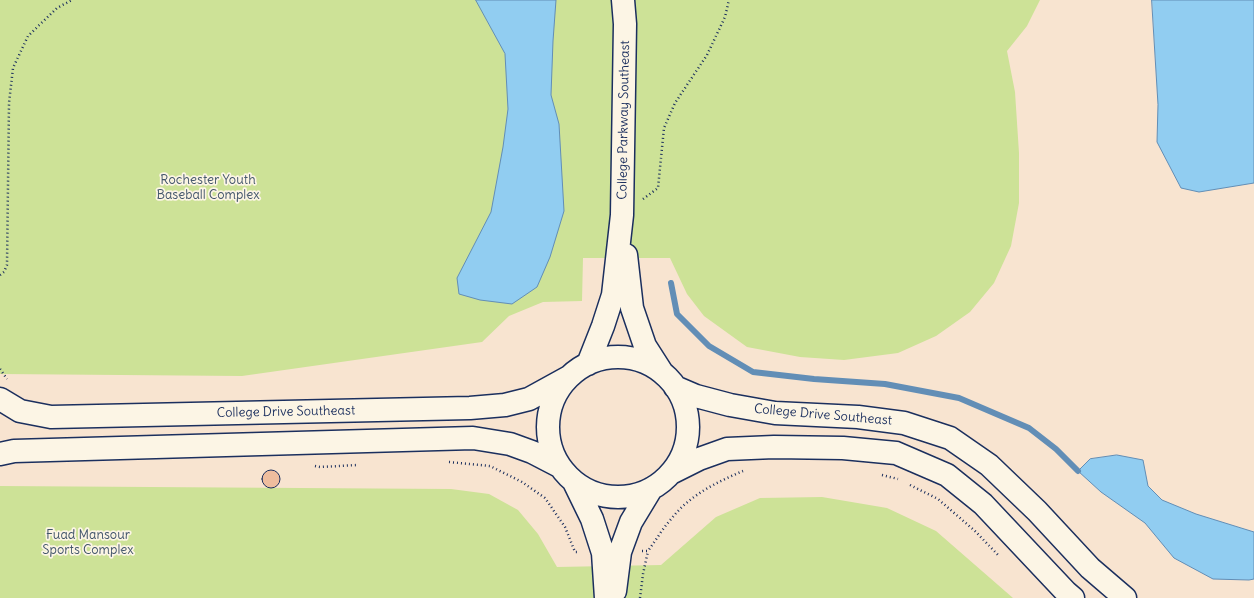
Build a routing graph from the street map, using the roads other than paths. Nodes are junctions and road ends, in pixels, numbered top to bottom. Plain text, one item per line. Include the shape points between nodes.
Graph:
1 (623, 0) edge
2 (628, 0) edge
3 (625, 24) junction
4 (622, 215) junction
5 (588, 364) junction
6 (569, 377) junction
7 (668, 379) junction
8 (0, 399) edge
9 (0, 454) edge
10 (671, 473) junction
11 (566, 474) junction
12 (651, 489) junction
13 (612, 552) junction
14 (606, 598) edge
15 (614, 598) edge
16 (1073, 598) edge
17 (1125, 598) edge

1 - 3 street, College Parkway Southeast
2 - 3 street, College Parkway Southeast
3 - 4 street, College Parkway Southeast
4 - 5 street, College Parkway Southeast via 612,296
4 - 7 street, College Parkway Southeast via 632,308 646,346
5 - 6 street
5 - 7 street via 615,357 640,360
6 - 8 street, College Drive Southeast via 529,398 505,405 470,408 51,417 20,411
6 - 11 street via 555,397 548,420 550,443
7 - 10 street via 686,409 688,425 684,450
7 - 17 street, College Drive Southeast via 696,396 730,405 776,413 858,417 904,423 950,438 989,466 1037,511 1090,568
9 - 11 street via 14,451 473,438 510,444 532,452
10 - 12 street
10 - 16 street via 727,449 843,448 896,453 947,475 983,504
11 - 12 street via 598,495 636,495
11 - 13 street
12 - 13 street
13 - 14 street
13 - 15 street

